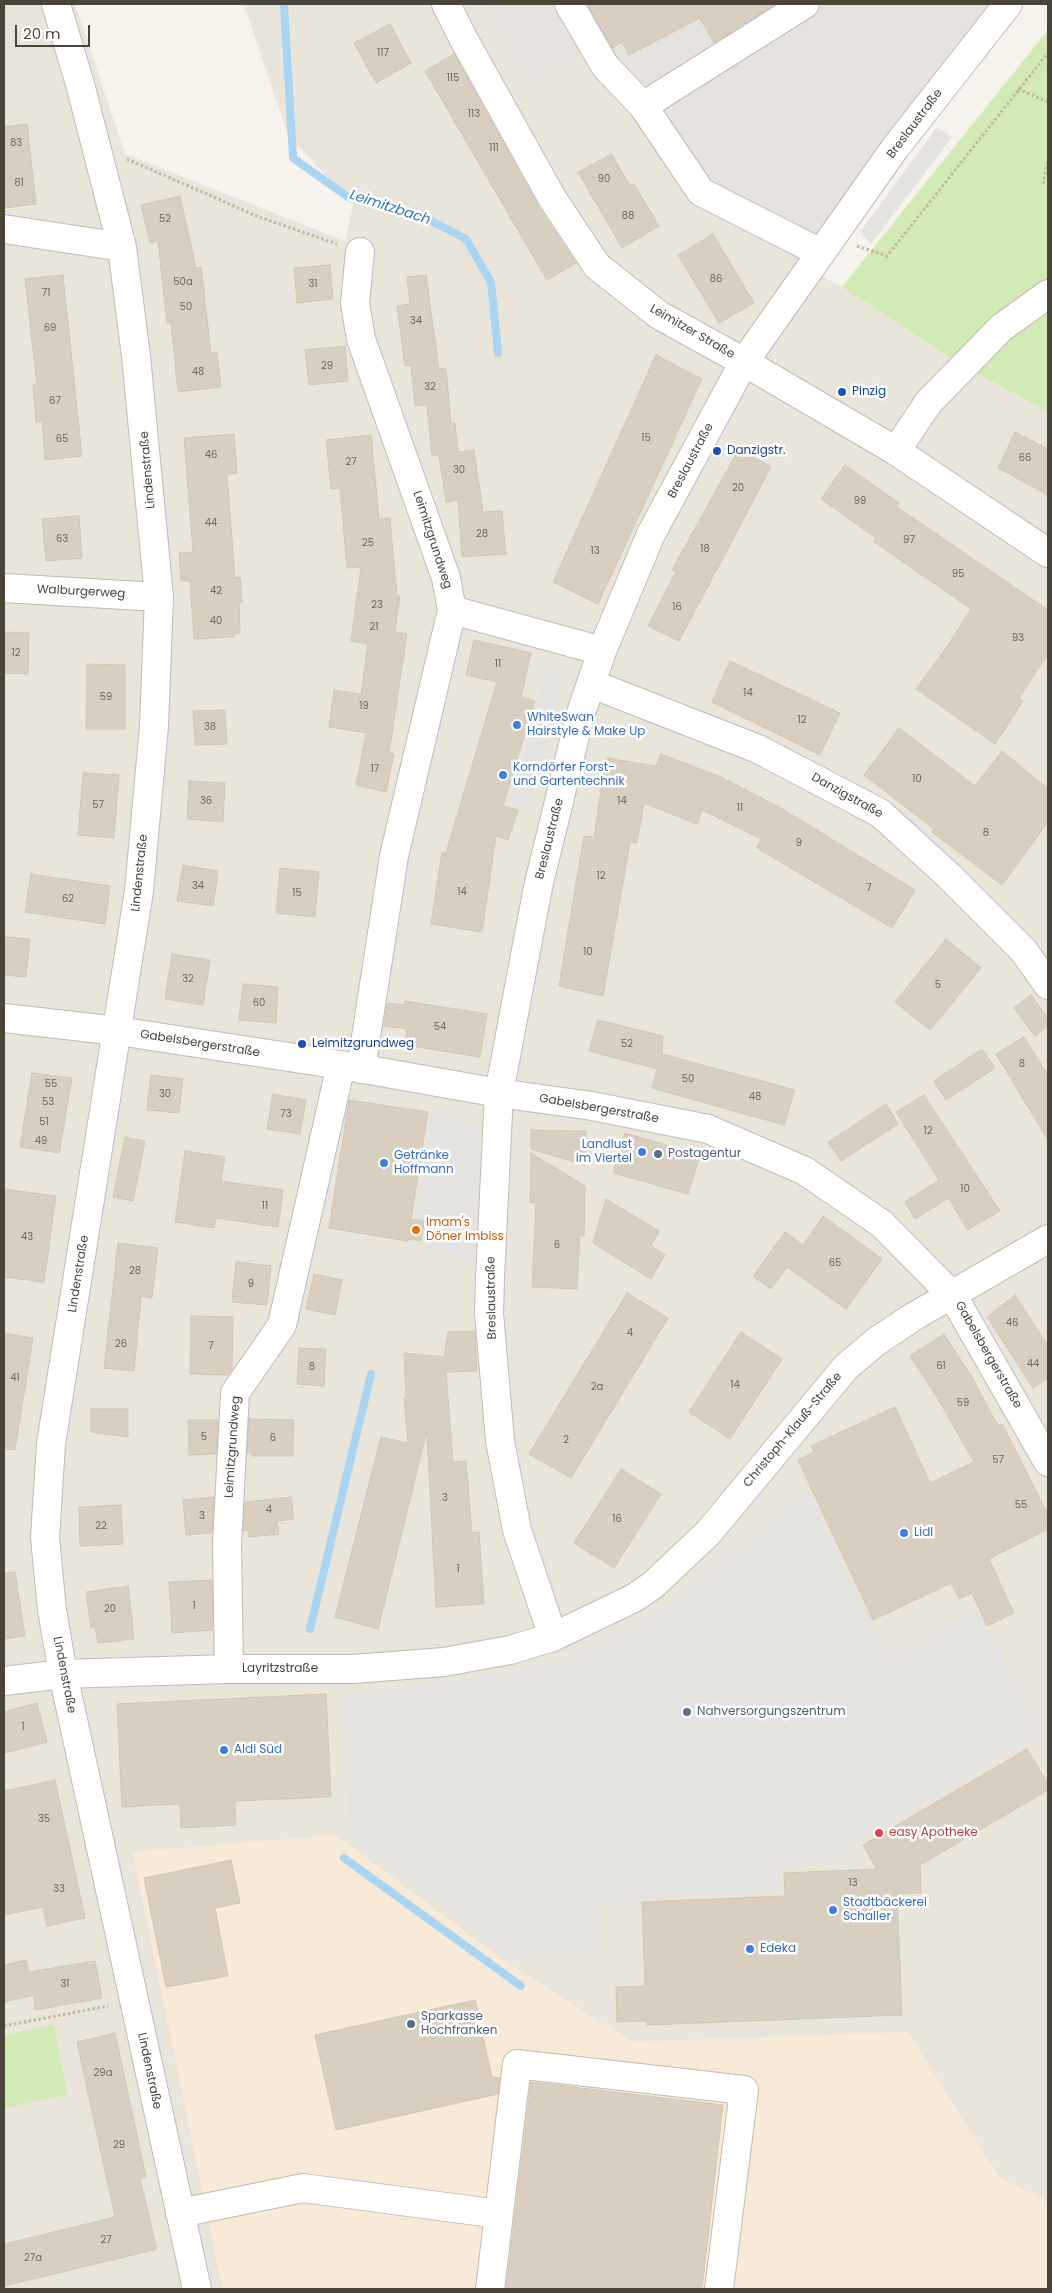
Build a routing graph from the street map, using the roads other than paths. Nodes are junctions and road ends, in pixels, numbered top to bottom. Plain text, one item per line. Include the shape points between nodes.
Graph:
1 (56, 4) edge
2 (446, 4) edge
3 (569, 4) edge
4 (805, 4) edge
5 (1003, 5) edge
6 (643, 106) junction
7 (4, 229) edge
8 (826, 246) junction
9 (122, 247) junction
10 (360, 252) road end
11 (1048, 294) edge
12 (744, 362) junction
13 (896, 452) junction
14 (1048, 553) edge
15 (4, 588) edge
16 (159, 597) junction
17 (452, 610) junction
18 (602, 651) junction
19 (592, 684) junction
20 (1048, 985) edge
21 (4, 1018) edge
22 (118, 1031) junction
23 (351, 1067) junction
24 (498, 1094) junction
25 (1048, 1239) edge
26 (953, 1296) junction
27 (1048, 1462) edge
28 (553, 1638) junction
29 (229, 1669) junction
30 (63, 1674) junction
31 (4, 1681) edge
32 (180, 2212) junction
33 (499, 2214) junction
34 (197, 2289) edge
35 (490, 2289) edge
36 (720, 2289) edge

1 - 9 street, Lindenstraße
2 - 12 street, Leimitzer Straße via 552,198 597,266 659,316
3 - 6 street via 605,66
4 - 6 street
5 - 8 street, Breslaustraße
6 - 8 street via 701,192
7 - 9 street
8 - 12 street, Breslaustraße
9 - 16 street, Lindenstraße
10 - 17 street, Leimitzgrundweg via 355,303 361,339 446,578
11 - 13 street via 1001,328 928,403
12 - 13 street, Leimitzer Straße
12 - 18 street, Breslaustraße via 652,534
13 - 14 street, Leimitzer Straße
15 - 16 street, Walburgerweg
16 - 22 street, Lindenstraße via 154,726 139,891
17 - 18 street
17 - 23 street, Leimitzgrundweg via 394,856
18 - 19 street, Breslaustraße
19 - 20 street, Danzigstraße via 758,748 880,813 1023,950
19 - 24 street, Breslaustraße via 580,716 538,887
21 - 22 street, Gabelsbergerstraße
22 - 23 street, Gabelsbergerstraße
22 - 30 street, Lindenstraße via 52,1444 45,1538 52,1610
23 - 24 street, Gabelsbergerstraße
23 - 29 street, Leimitzgrundweg via 282,1325 235,1393 226,1544
24 - 26 street, Gabelsbergerstraße via 592,1106 708,1129 805,1171 882,1224
24 - 28 street, Breslaustraße via 489,1313 500,1441 517,1530
25 - 26 street, Christoph-Klauß-Straße
26 - 27 street, Gabelsbergerstraße
26 - 28 street, Christoph-Klauß-Straße via 877,1341 846,1367 708,1533 653,1585 634,1598
28 - 29 street, Layritzstraße via 444,1662 353,1669
29 - 30 street, Layritzstraße
30 - 31 street, Layritzstraße
30 - 32 street, Lindenstraße
32 - 33 street via 303,2188
32 - 34 street, Lindenstraße
33 - 35 street
33 - 36 street via 517,2064 744,2090

